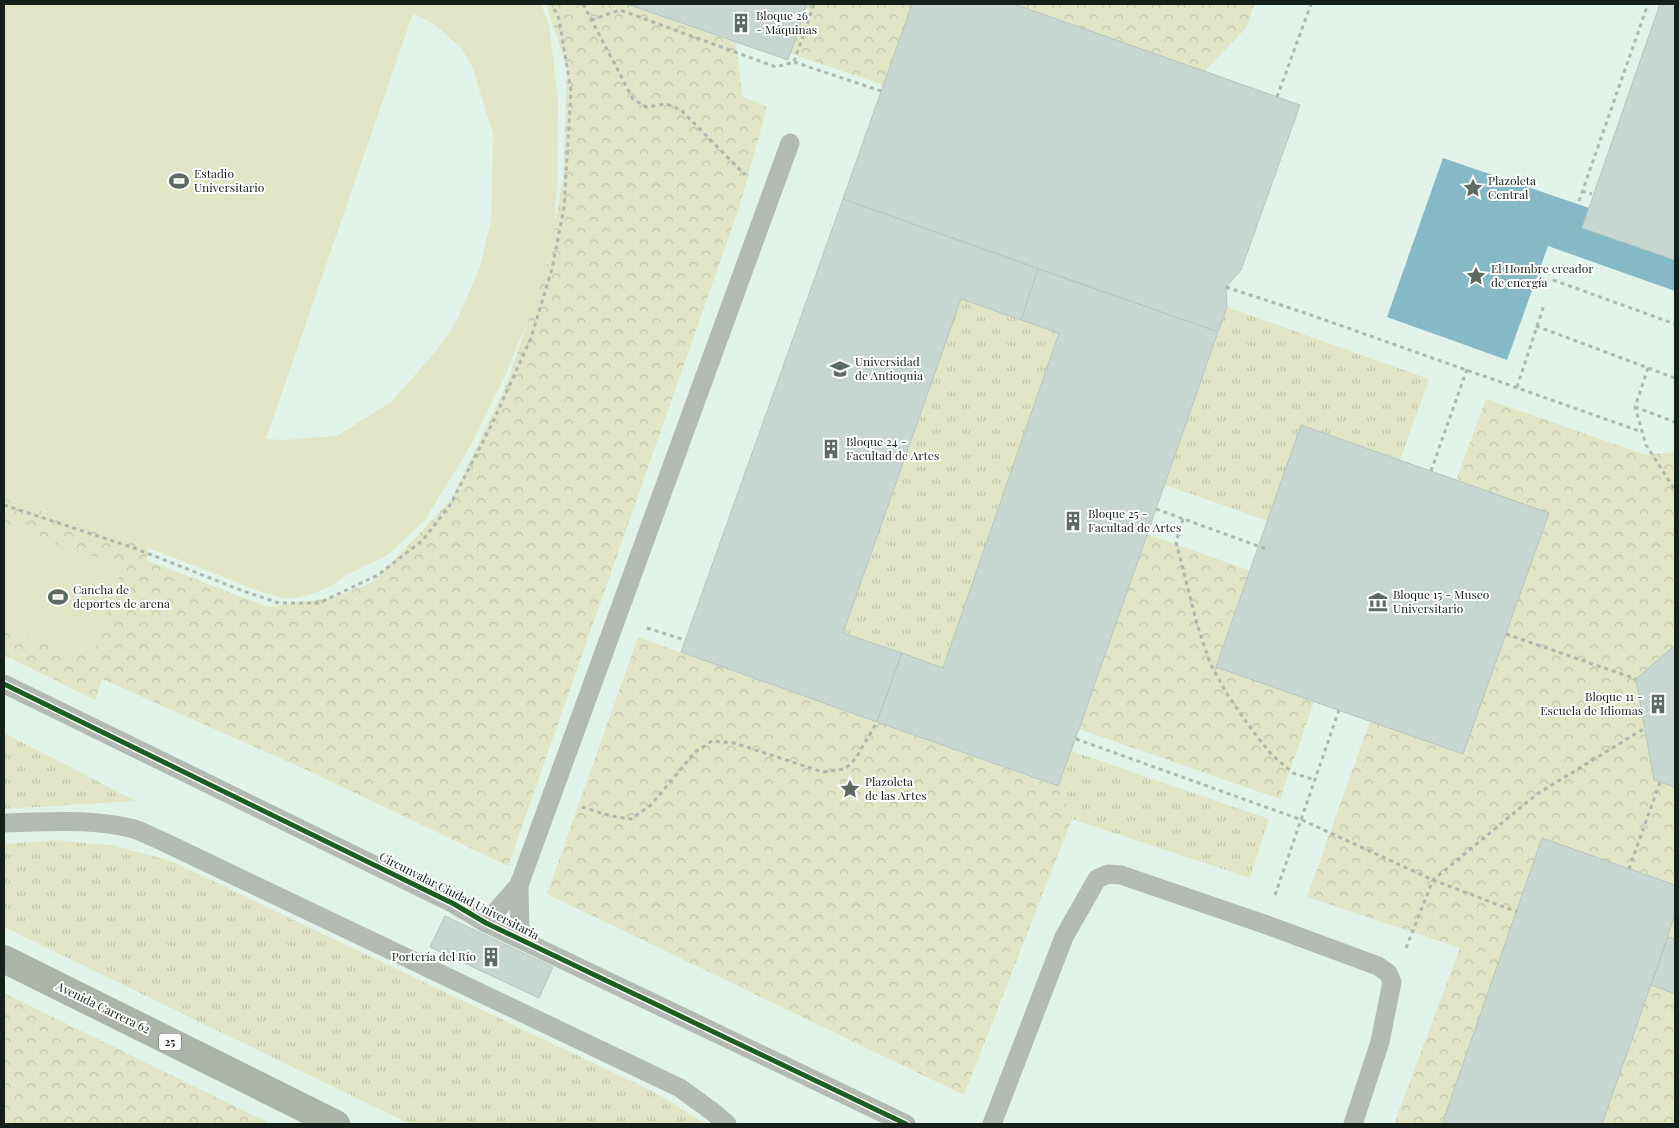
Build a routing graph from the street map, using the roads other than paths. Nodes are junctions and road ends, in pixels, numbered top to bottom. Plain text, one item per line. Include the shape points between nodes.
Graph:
1 (790, 143) dead end
2 (4, 684) edge
3 (4, 823) edge
4 (518, 885) junction
5 (486, 923) junction
6 (520, 938) junction
7 (4, 959) edge
8 (336, 1124) edge
9 (728, 1124) edge
10 (906, 1124) edge
11 (992, 1124) edge
12 (1353, 1124) edge

1 - 4 lane
2 - 5 lane, Circunvalar Ciudad Universitaria via 454,904
3 - 9 lane via 64,821 103,824 134,830 166,842 680,1088
4 - 5 lane
4 - 6 lane
5 - 6 lane, Circunvalar Ciudad Universitaria
6 - 10 lane, Circunvalar Ciudad Universitaria
7 - 8 highway, Avenida Carrera 62 / 25
11 - 12 lane via 1064,937 1097,879 1108,874 1121,875 1264,924 1378,966 1388,973 1392,982 1380,1042

